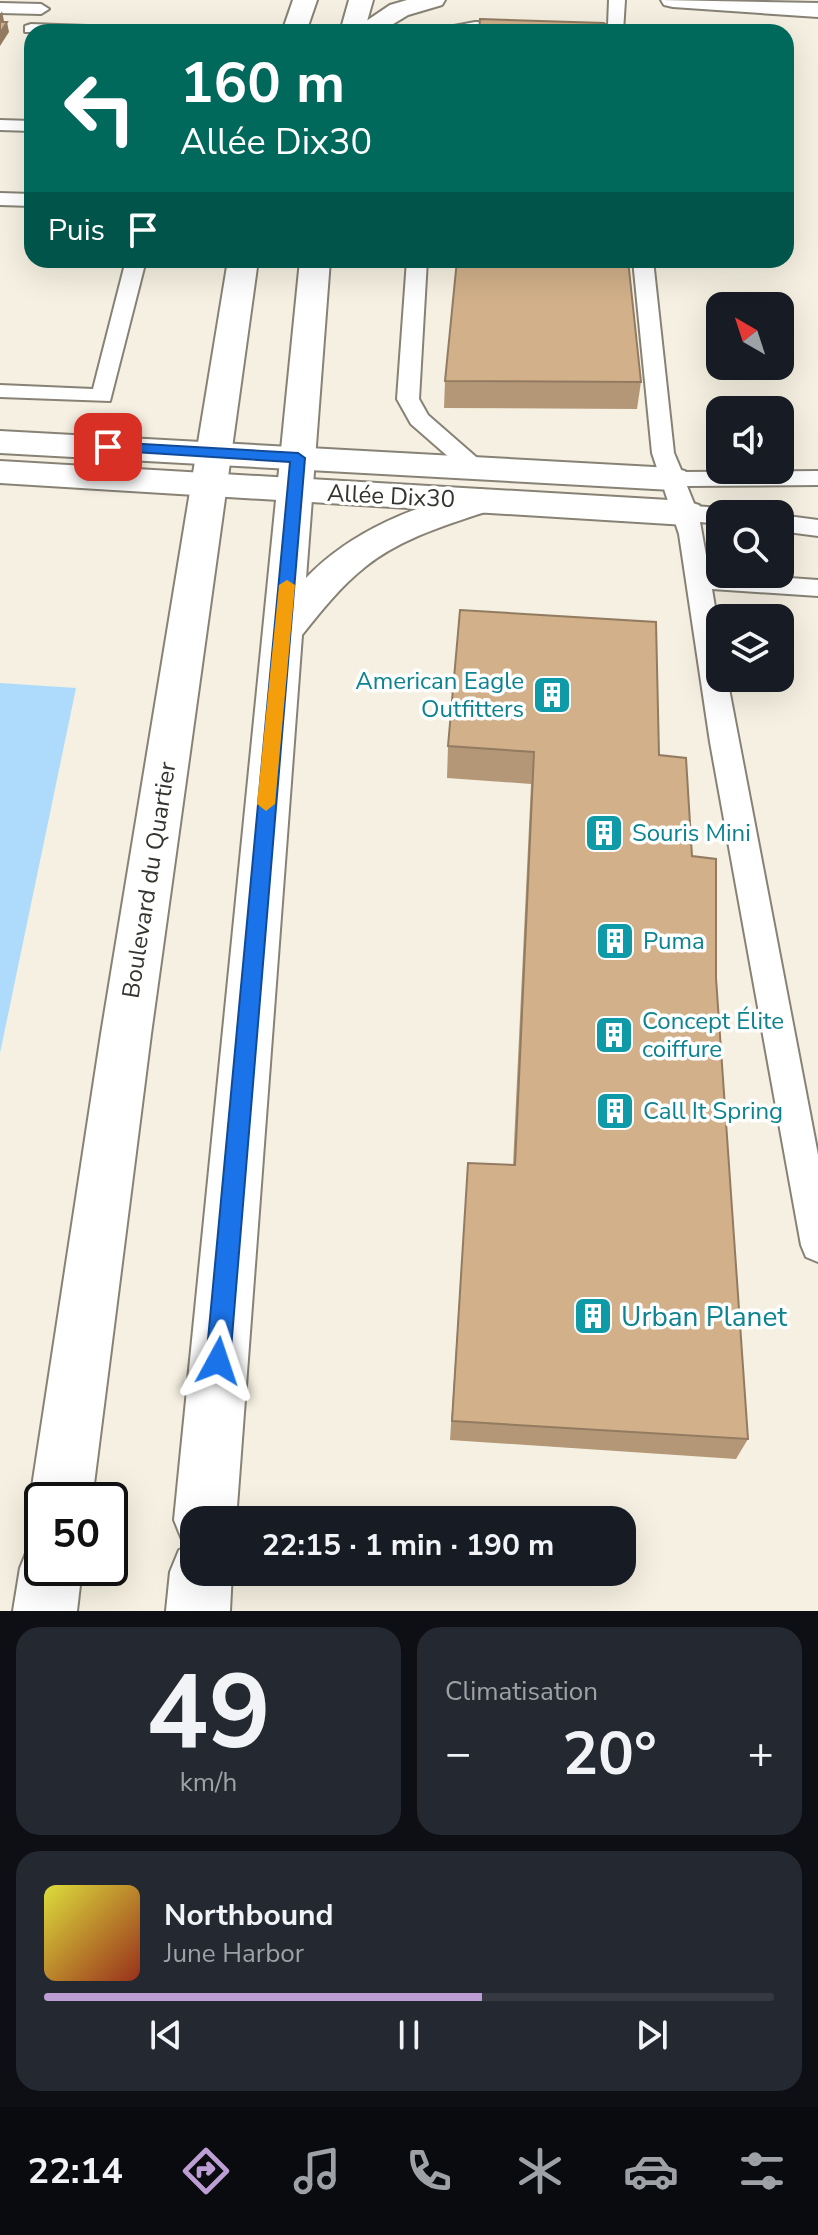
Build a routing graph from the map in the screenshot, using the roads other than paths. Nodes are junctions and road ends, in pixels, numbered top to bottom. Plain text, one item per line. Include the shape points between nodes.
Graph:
1 (305, 0) edge
2 (361, 0) edge
3 (433, 0) edge
4 (617, 0) edge
5 (673, 0) edge
6 (0, 8) edge
7 (41, 9) dead end
8 (818, 10) edge
9 (297, 24) edge
10 (354, 24) edge
11 (375, 24) edge
12 (615, 24) edge
13 (0, 125) edge
14 (24, 126) edge
15 (0, 199) edge
16 (24, 200) edge
17 (134, 268) edge
18 (242, 268) edge
19 (314, 268) edge
20 (416, 268) edge
21 (644, 268) edge
22 (0, 391) edge
23 (0, 442) edge
24 (212, 468) junction
25 (0, 472) edge
26 (296, 474) junction
27 (818, 478) edge
28 (672, 479) junction
29 (478, 484) junction
30 (703, 514) edge
31 (794, 525) edge
32 (818, 528) edge
33 (698, 580) junction
34 (818, 588) edge
35 (283, 631) junction
36 (818, 1245) edge
37 (64, 1482) edge
38 (206, 1506) edge
39 (48, 1586) edge
40 (200, 1586) edge
41 (45, 1611) edge
42 (198, 1611) edge

1 - 9 main road
2 - 10 main road
3 - 11 main road
4 - 12 lane
5 - 8 main road
6 - 7 lane
13 - 14 lane
15 - 16 lane
17 - 22 lane via 102,396
18 - 24 main road, Boulevard du Quartier
19 - 26 main road
20 - 29 lane via 408,399 419,419
21 - 28 lane via 663,453
23 - 24 main road, Allée Dix30
24 - 25 main road, Allée Dix30
24 - 26 main road, Allée Dix30
24 - 37 main road, Boulevard du Quartier
26 - 29 main road, Allée Dix30
26 - 35 main road
27 - 28 lane
28 - 29 main road, Allée Dix30
28 - 30 lane
29 - 30 main road, Allée Dix30
29 - 35 main road via 361,551
30 - 33 lane
31 - 32 lane
33 - 34 lane
33 - 36 lane
35 - 38 main road
39 - 41 main road
40 - 42 main road

